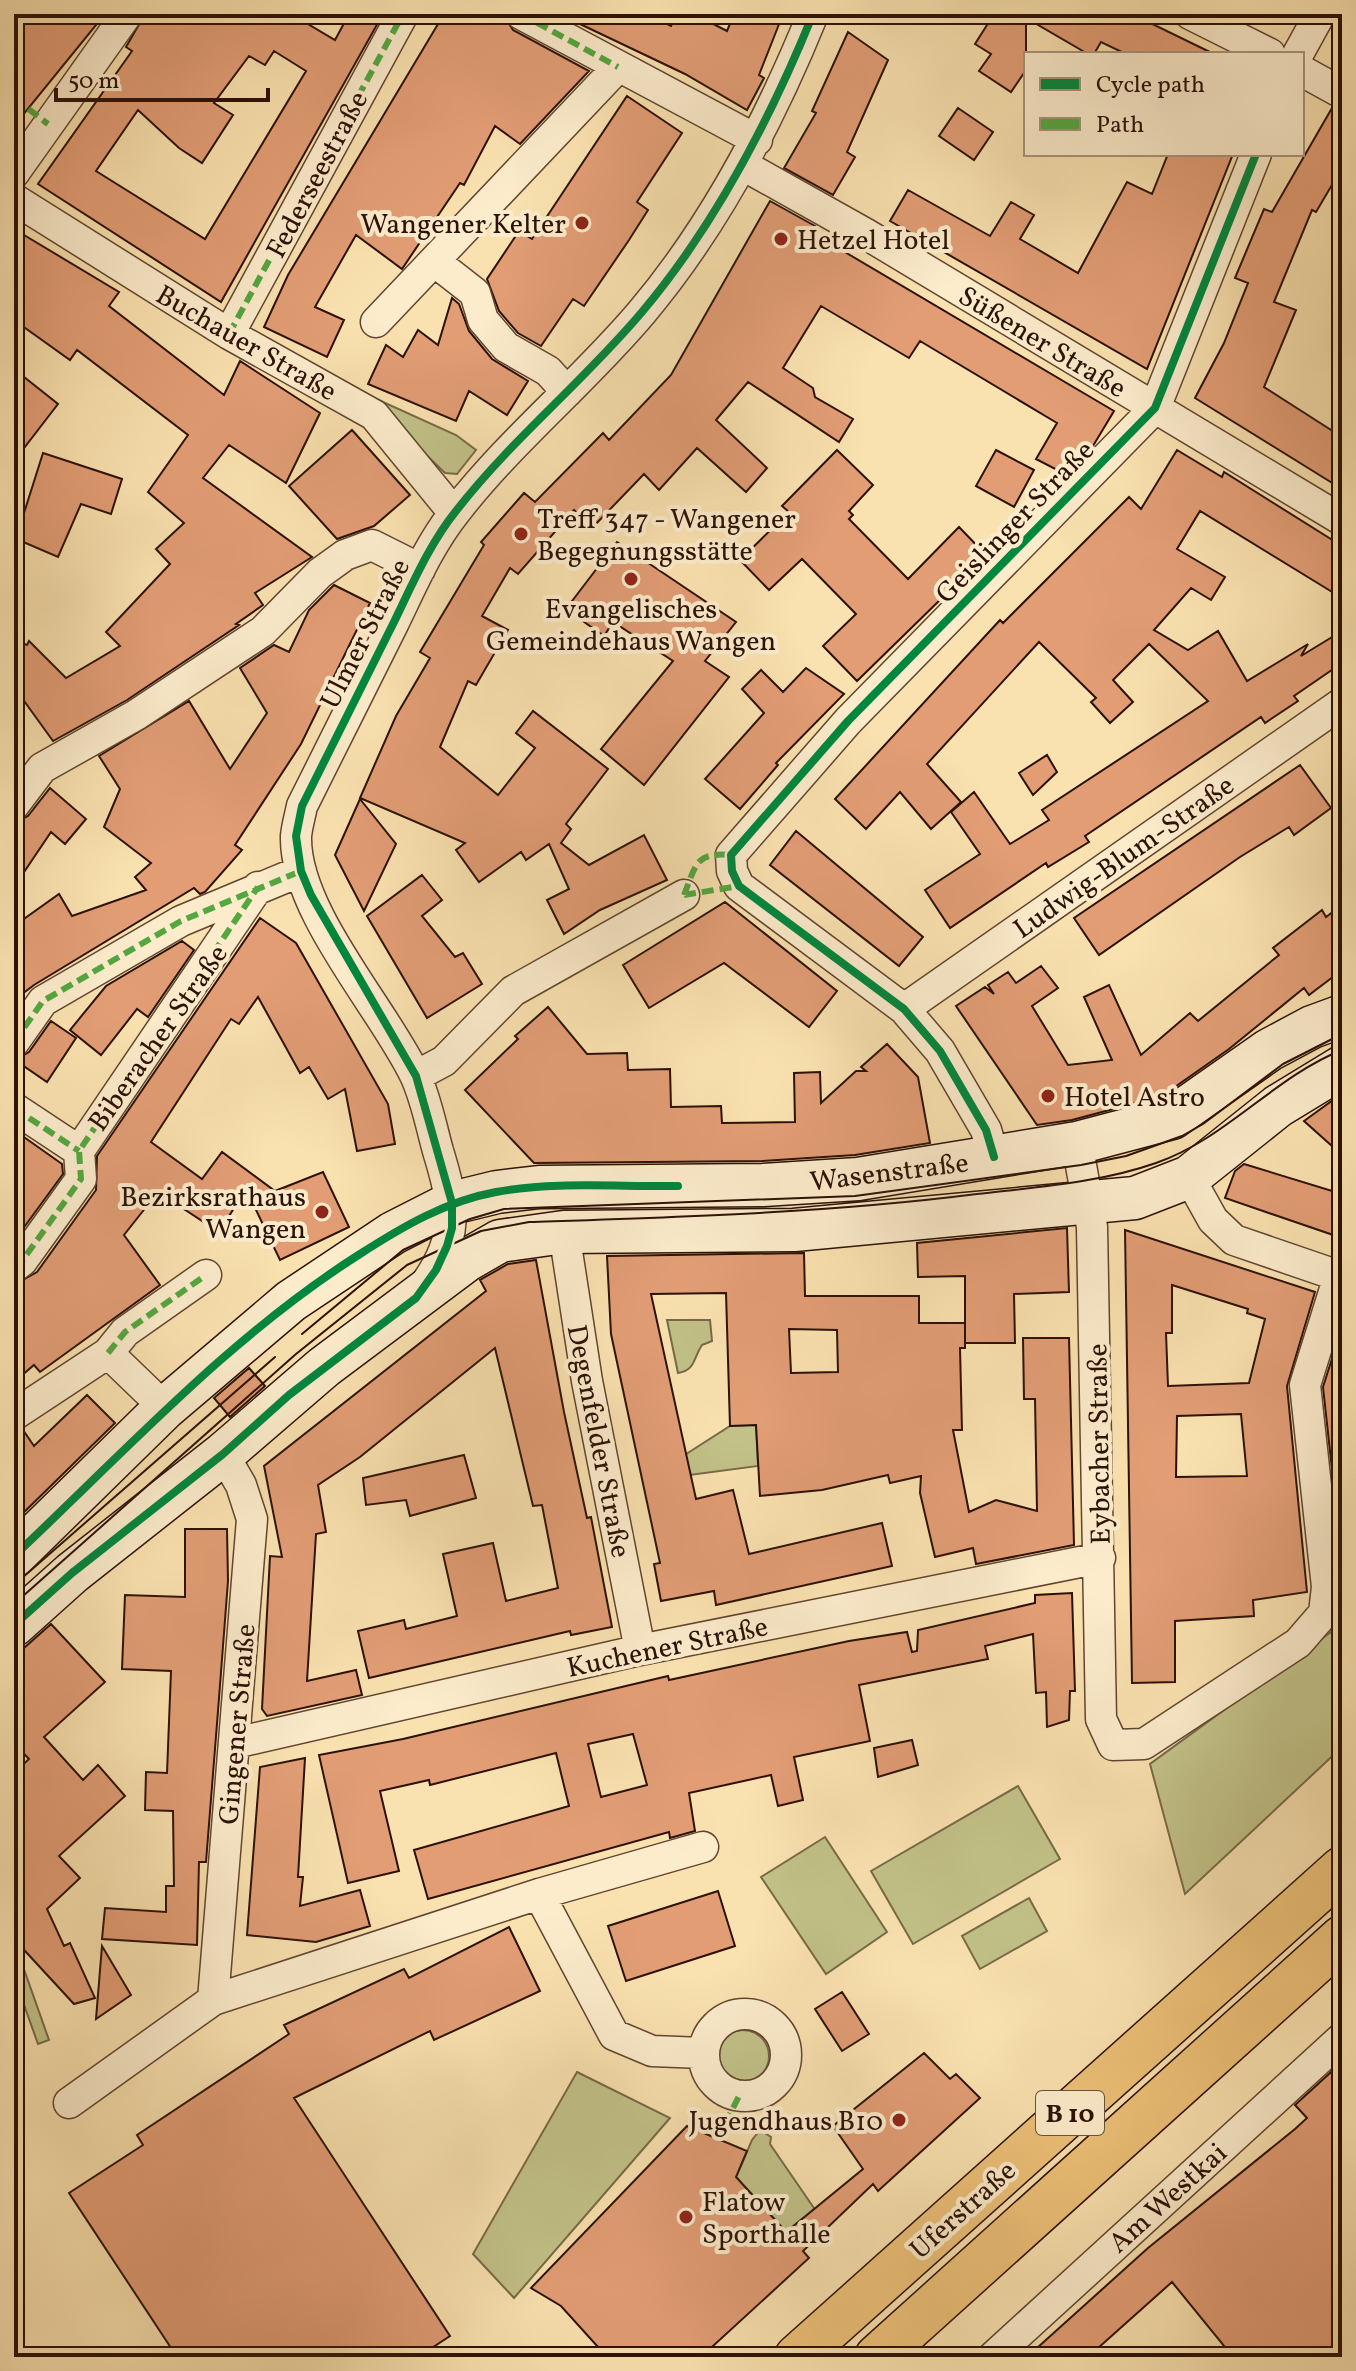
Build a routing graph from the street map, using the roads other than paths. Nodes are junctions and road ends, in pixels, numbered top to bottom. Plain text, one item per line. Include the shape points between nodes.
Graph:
1 (127, 14) edge
2 (403, 14) edge
3 (521, 14) edge
4 (813, 14) edge
5 (1190, 14) edge
6 (1320, 14) edge
7 (1266, 52) edge
8 (1299, 52) edge
9 (618, 67) junction
10 (1304, 72) edge
11 (1342, 93) edge
12 (750, 152) junction
13 (1255, 156) edge
14 (14, 173) edge
15 (14, 199) edge
16 (434, 261) junction
17 (376, 322) dead end
18 (229, 334) junction
19 (567, 392) junction
20 (1155, 408) junction
21 (454, 513) junction
22 (1342, 520) edge
23 (420, 569) junction
24 (1342, 703) edge
25 (14, 805) edge
26 (301, 871) junction
27 (258, 887) junction
28 (684, 895) dead end
29 (904, 1009) junction
30 (1342, 1016) edge
31 (14, 1042) edge
32 (1342, 1067) edge
33 (416, 1076) junction
34 (14, 1108) edge
35 (1077, 1143) junction
36 (79, 1151) junction
37 (994, 1157) junction
38 (1189, 1177) junction
39 (452, 1203) junction
40 (1089, 1205) junction
41 (564, 1232) junction
42 (500, 1241) junction
43 (14, 1267) edge
44 (206, 1275) dead end
45 (1341, 1276) edge
46 (416, 1298) junction
47 (108, 1353) junction
48 (165, 1408) junction
49 (14, 1415) edge
50 (223, 1454) junction
51 (14, 1556) edge
52 (1100, 1558) junction
53 (14, 1625) edge
54 (640, 1650) junction
55 (235, 1743) junction
56 (703, 1847) dead end
57 (1342, 1869) edge
58 (539, 1894) junction
59 (1342, 1938) edge
60 (213, 2000) junction
61 (1342, 2038) edge
62 (703, 2053) dead end
63 (69, 2103) dead end
64 (797, 2357) edge
65 (877, 2357) edge
66 (993, 2357) edge

1 - 14 street
2 - 18 street, Federseestraße
3 - 9 street, Süßener Straße
4 - 12 street, Ulmer Straße
5 - 7 street
6 - 8 street
9 - 12 street, Süßener Straße
9 - 16 street
10 - 11 street
12 - 19 street, Ulmer Straße via 644,310
12 - 20 street, Süßener Straße via 866,234
13 - 20 street, Geislinger Straße
15 - 18 street, Buchauer Straße
16 - 17 street
16 - 19 street via 475,293 483,320 506,347 548,371
18 - 21 street, Buchauer Straße via 374,415
19 - 21 street, Ulmer Straße
20 - 22 street, Süßener Straße
20 - 29 street, Geislinger Straße via 848,721 731,855 739,886
21 - 23 street, Ulmer Straße
23 - 25 street via 372,545 345,555 263,631 136,715 42,768
23 - 26 street, Ulmer Straße via 302,806 296,836
24 - 29 street, Ludwig-Blum-Straße
26 - 27 street
26 - 33 street, Ulmer Straße via 323,922
27 - 31 street via 181,921 43,1001
27 - 36 street, Biberacher Straße
28 - 33 street via 513,991 444,1061
29 - 37 street via 940,1051 986,1130
30 - 35 street, Wasenstraße via 1269,1050 1172,1118
32 - 38 street, Wasenstraße via 1289,1098
33 - 39 street, Ulmer Straße
34 - 36 street
35 - 37 street, Wasenstraße
35 - 40 street, Eybacher Straße
36 - 43 street, Biberacher Straße via 81,1179
37 - 39 street, Wasenstraße via 858,1179 539,1187
38 - 40 street, Wasenstraße via 1135,1198
38 - 45 street via 1213,1220 1234,1240
39 - 42 street
39 - 46 street, Ulmer Straße via 447,1246
39 - 48 street, Wasenstraße via 331,1272
40 - 41 street, Wasenstraße via 794,1230
40 - 52 street, Eybacher Straße
41 - 42 street, Wasenstraße
41 - 54 street, Degenfelder Straße via 587,1381
42 - 46 street
44 - 47 street via 125,1332
45 - 52 street, Eybacher Straße via 1305,1385 1327,1587 1324,1613 1298,1643 1144,1744 1113,1745 1101,1719
46 - 50 street via 289,1395
47 - 48 street
47 - 49 street
48 - 51 street, Wasenstraße
50 - 53 street
50 - 55 street, Gingener Straße via 252,1519
52 - 54 street, Kuchener Straße
54 - 55 street, Kuchener Straße
55 - 60 street, Gingener Straße
56 - 58 street
57 - 64 highway, Uferstraße / B 10
58 - 60 street
58 - 62 street via 614,2035 652,2051
59 - 65 highway, Uferstraße / B 10
60 - 63 street
61 - 66 street, Am Westkai

